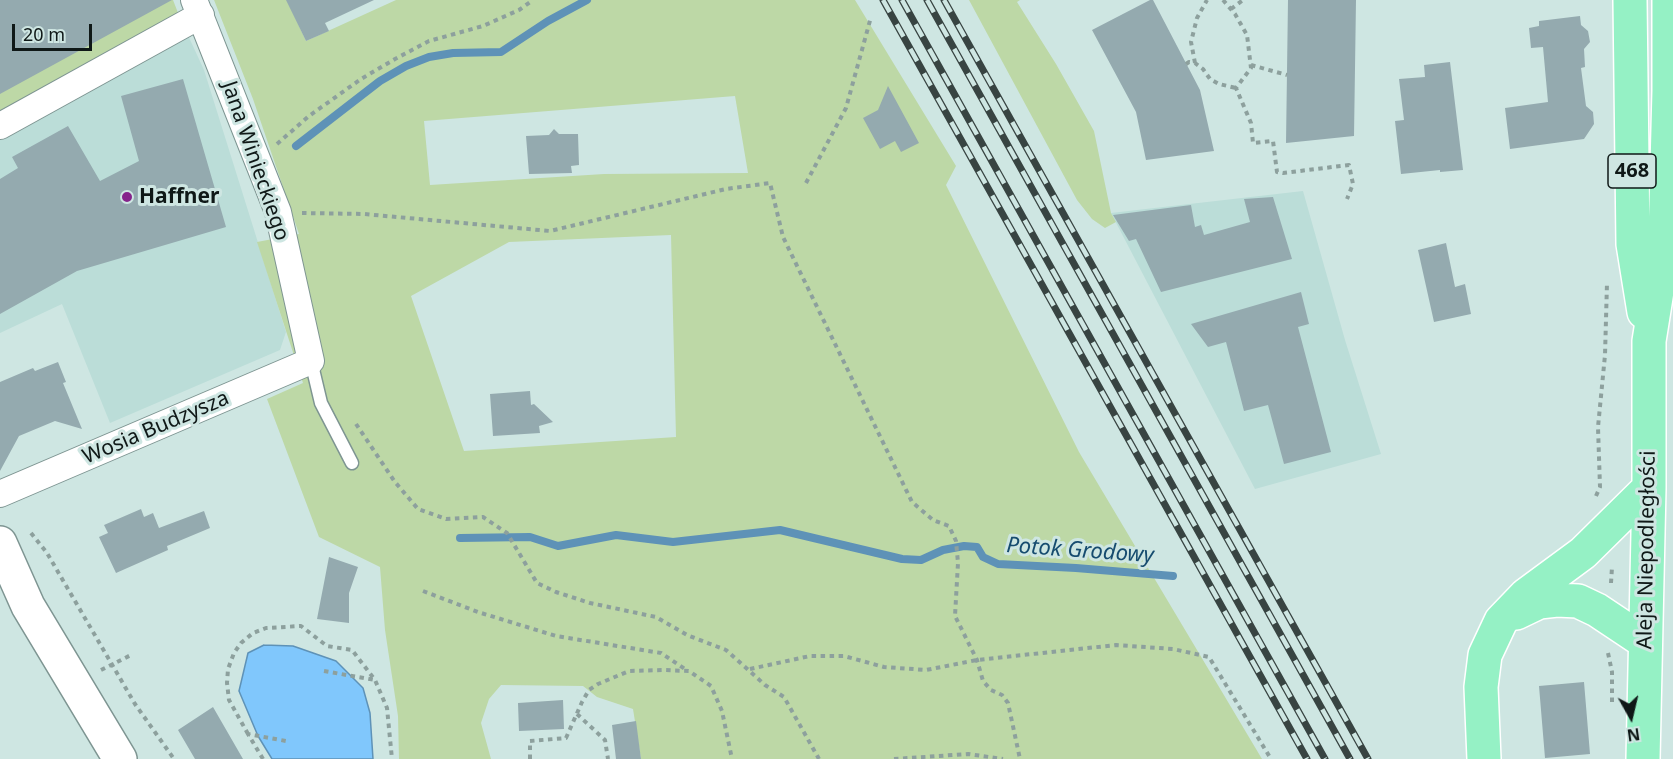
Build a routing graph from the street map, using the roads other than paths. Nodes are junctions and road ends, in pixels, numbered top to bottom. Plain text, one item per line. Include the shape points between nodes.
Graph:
1 (1630, 0) edge
2 (1669, 0) edge
3 (197, 7) edge
4 (0, 126) edge
5 (1649, 341) junction
6 (311, 361) junction
7 (352, 463) dead end
8 (1649, 488) junction
9 (3, 493) edge
10 (0, 543) edge
11 (1501, 621) junction
12 (1646, 642) junction
13 (120, 759) edge
14 (1484, 759) edge
15 (1642, 759) edge

1 - 5 main road, Aleja Niepodległości / 468 via 1633,244
2 - 5 main road, Aleja Niepodległości / 468 via 1665,241
3 - 4 street
3 - 6 street, Jana Winieckiego via 278,212
5 - 8 main road, Aleja Niepodległości / 468
6 - 7 lane via 321,403
6 - 9 street, Wosia Budzysza
8 - 11 main road via 1583,554 1526,595
8 - 12 main road, Aleja Niepodległości / 468
10 - 13 street via 28,606
11 - 12 main road via 1539,602 1578,601
11 - 14 main road via 1483,665
12 - 15 main road, Aleja Niepodległości / 468

